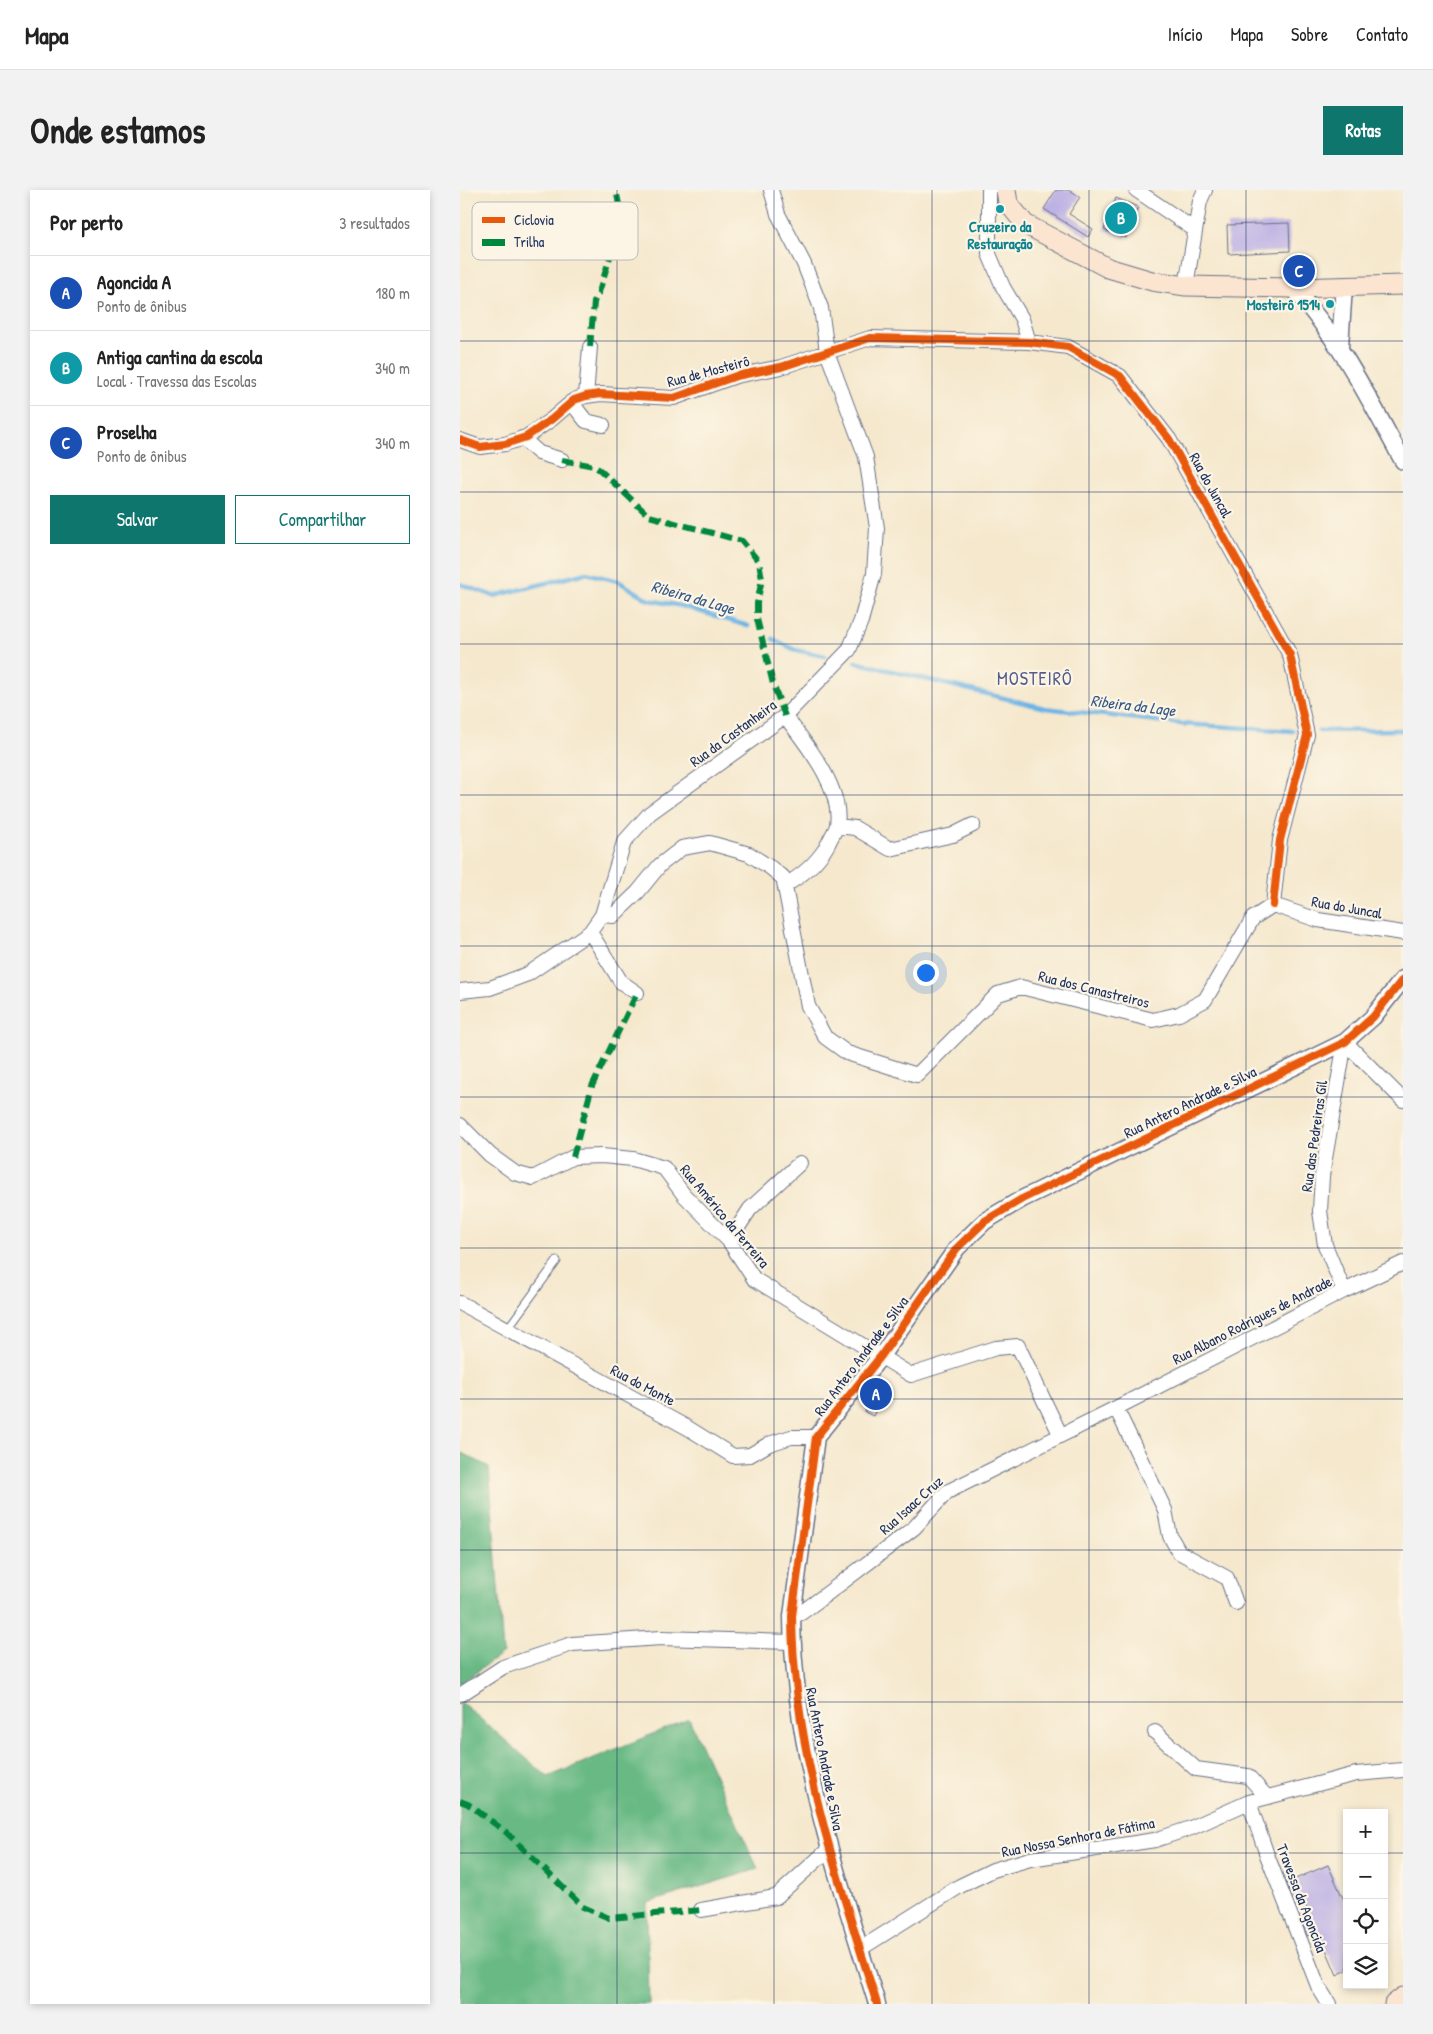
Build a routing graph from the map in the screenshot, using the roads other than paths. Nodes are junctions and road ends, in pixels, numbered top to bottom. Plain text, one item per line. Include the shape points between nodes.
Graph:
1 (771, 190) edge
2 (989, 190) edge
3 (1006, 190) edge
4 (1136, 190) edge
5 (1205, 190) edge
6 (1195, 230) junction
7 (1403, 285) edge
8 (1186, 286) junction
9 (1344, 286) junction
10 (1293, 288) junction
11 (1029, 342) junction
12 (590, 347) dead end
13 (1340, 347) junction
14 (827, 352) junction
15 (586, 396) junction
16 (571, 402) junction
17 (603, 425) dead end
18 (522, 438) junction
19 (460, 440) edge
20 (562, 460) dead end
21 (1403, 460) edge
22 (786, 716) junction
23 (837, 826) junction
24 (973, 826) dead end
25 (783, 877) junction
26 (1273, 905) junction
27 (602, 915) junction
28 (590, 932) junction
29 (1403, 933) edge
30 (1403, 979) edge
31 (461, 992) edge
32 (637, 992) dead end
33 (1344, 1042) junction
34 (1403, 1100) edge
35 (460, 1125) edge
36 (800, 1163) dead end
37 (729, 1241) junction
38 (558, 1261) dead end
39 (1403, 1263) edge
40 (1344, 1290) junction
41 (460, 1303) edge
42 (508, 1328) junction
43 (881, 1356) junction
44 (1116, 1408) junction
45 (1060, 1434) junction
46 (816, 1437) junction
47 (1236, 1603) dead end
48 (792, 1616) junction
49 (792, 1642) junction
50 (460, 1695) edge
51 (1155, 1732) dead end
52 (1403, 1770) edge
53 (1267, 1797) junction
54 (1249, 1802) junction
55 (829, 1849) junction
56 (701, 1910) dead end
57 (860, 1950) junction
58 (1403, 1997) edge
59 (877, 2004) edge
60 (1329, 2004) edge
61 (1394, 2004) edge

1 - 14 street, Rua da Castanheira via 778,214 804,264 821,308
2 - 11 street via 989,254 1022,319
3 - 8 main road via 1008,203 1025,224 1108,268 1152,281
4 - 6 street
5 - 6 street
6 - 8 street
7 - 9 main road
8 - 10 main road
9 - 10 main road
9 - 13 street
10 - 13 street via 1317,314
11 - 14 street, Rua do Juncal via 870,338
11 - 26 street, Rua do Juncal via 1068,347 1120,376 1169,439 1290,656 1307,735 1280,840
12 - 15 street
13 - 21 street
14 - 15 street, Rua de Mosteirô via 781,367 736,376 674,398
14 - 22 street, Rua da Castanheira via 866,457 877,528 874,574 849,650
15 - 16 street, Rua de Mosteirô
16 - 17 street via 586,421
16 - 18 street, Rua de Mosteirô
18 - 19 street, Rua de Mosteirô via 480,447
18 - 20 street via 539,453
22 - 23 street via 827,777 837,804
22 - 27 street, Rua da Castanheira via 650,813 624,842
23 - 24 street via 855,828 890,849 953,835
23 - 25 street via 824,851 804,873 789,883
25 - 26 street, Rua dos Canastreiros via 808,1006 825,1037 847,1053 917,1075 998,994 1021,987 1153,1020 1179,1014 1205,1000 1252,918
25 - 27 street via 749,854 710,843 682,848 660,865 613,916
26 - 29 street, Rua do Juncal via 1318,920
27 - 28 street, Rua da Castanheira
28 - 31 street, Rua da Castanheira via 528,974 490,988
28 - 32 street via 620,982
30 - 33 street, Rua Antero Andrade e Silva via 1373,1017
33 - 34 street
33 - 40 street, Rua das Pedreiras Gil via 1322,1176 1320,1211 1325,1245
33 - 43 street, Rua Antero Andrade e Silva via 1022,1199 985,1221 957,1248
35 - 37 street, Rua Américo da Ferreira via 490,1155 515,1173 533,1178 573,1157 633,1159 664,1168 684,1195
36 - 37 street via 750,1209
37 - 43 street, Rua Américo da Ferreira via 754,1279
38 - 42 lane
39 - 40 street, Rua Albano Rodrigues de Andrade
40 - 44 street, Rua Albano Rodrigues de Andrade
41 - 42 street, Rua do Monte
42 - 46 street, Rua do Monte via 733,1456 750,1455 791,1437
43 - 45 street, Rua Américo da Ferreira via 910,1375 996,1348 1018,1346
43 - 46 street, Rua Antero Andrade e Silva
44 - 45 street, Rua Isaac Cruz
44 - 47 street via 1165,1510 1170,1536 1179,1552 1227,1578
45 - 48 street, Rua Isaac Cruz via 947,1492 914,1528 801,1613
46 - 48 street, Rua Antero Andrade e Silva
48 - 49 street, Rua Antero Andrade e Silva
49 - 50 street via 661,1638 572,1644 503,1667
49 - 55 street, Rua Antero Andrade e Silva via 803,1734
51 - 53 street via 1196,1769 1248,1776
52 - 53 street, Rua Nossa Senhora de Fátima via 1356,1774
53 - 54 street, Rua Nossa Senhora de Fátima
54 - 57 street, Rua Nossa Senhora de Fátima via 1155,1840 1030,1859 993,1870 960,1886
54 - 60 street, Travessa da Agoncida via 1318,1986
55 - 56 street via 776,1897
55 - 57 street, Rua Antero Andrade e Silva
57 - 59 street, Rua Antero Andrade e Silva
58 - 61 main road

